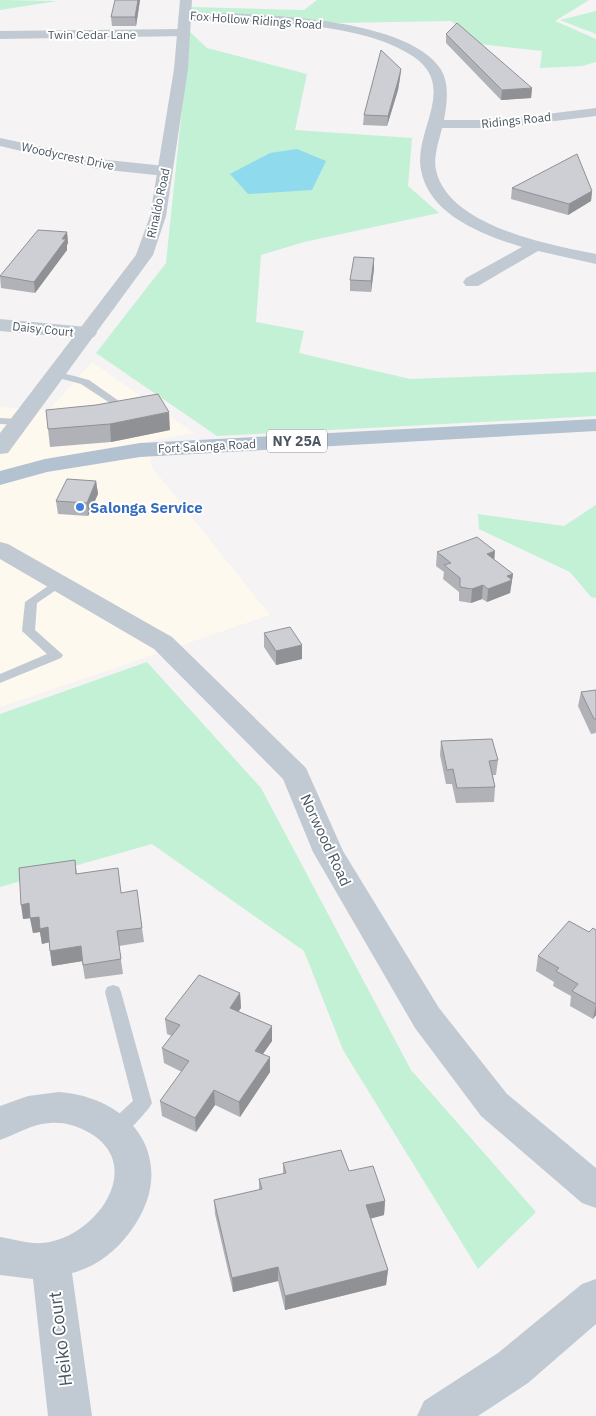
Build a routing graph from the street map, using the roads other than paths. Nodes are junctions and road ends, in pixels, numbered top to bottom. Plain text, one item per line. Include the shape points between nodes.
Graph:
1 (185, 8) edge
2 (183, 33) junction
3 (0, 35) edge
4 (596, 112) edge
5 (436, 124) junction
6 (0, 142) edge
7 (165, 170) junction
8 (535, 246) junction
9 (596, 259) edge
10 (472, 282) dead end
11 (0, 325) edge
12 (86, 333) junction
13 (55, 374) junction
14 (106, 412) edge
15 (10, 421) edge
16 (596, 425) edge
17 (0, 448) edge
18 (0, 478) edge
19 (0, 549) edge
20 (58, 583) junction
21 (0, 679) edge
22 (113, 992) dead end
23 (0, 1124) edge
24 (116, 1129) junction
25 (596, 1191) edge
26 (0, 1256) edge
27 (51, 1262) junction
28 (596, 1298) edge
29 (70, 1416) edge
30 (439, 1416) edge

1 - 2 street, Rinaldo Road
1 - 5 street, Fox Hollow Ridings Road via 329,25 403,46 433,68 440,82
2 - 3 street, Twin Cedar Lane
2 - 7 street, Rinaldo Road via 181,69
4 - 5 street, Ridings Road via 497,124
5 - 8 street, Fox Hollow Ridings Road via 428,169 433,184 448,206 494,231
6 - 7 street, Woodycrest Drive via 98,164
7 - 12 street, Rinaldo Road via 158,216 144,255
8 - 9 street, Fox Hollow Ridings Road
8 - 10 street
11 - 12 street, Daisy Court
12 - 13 street, Rinaldo Road
13 - 14 lane via 85,382 124,408
13 - 15 street, Rinaldo Road
15 - 17 street, Rinaldo Road
16 - 18 main road, Fort Salonga Road / NY 25A via 140,450 45,466
19 - 20 street, Norwood Road
20 - 21 lane via 31,602 28,631 56,655
20 - 25 street, Norwood Road via 163,643 296,775 328,852 426,1018 494,1104
22 - 24 lane via 143,1103
23 - 24 street via 38,1108 67,1107 94,1114
24 - 27 street via 128,1148 134,1170 132,1194 121,1217 103,1238 79,1254
26 - 27 street via 19,1262
27 - 29 street, Heiko Court
28 - 30 street via 513,1368

